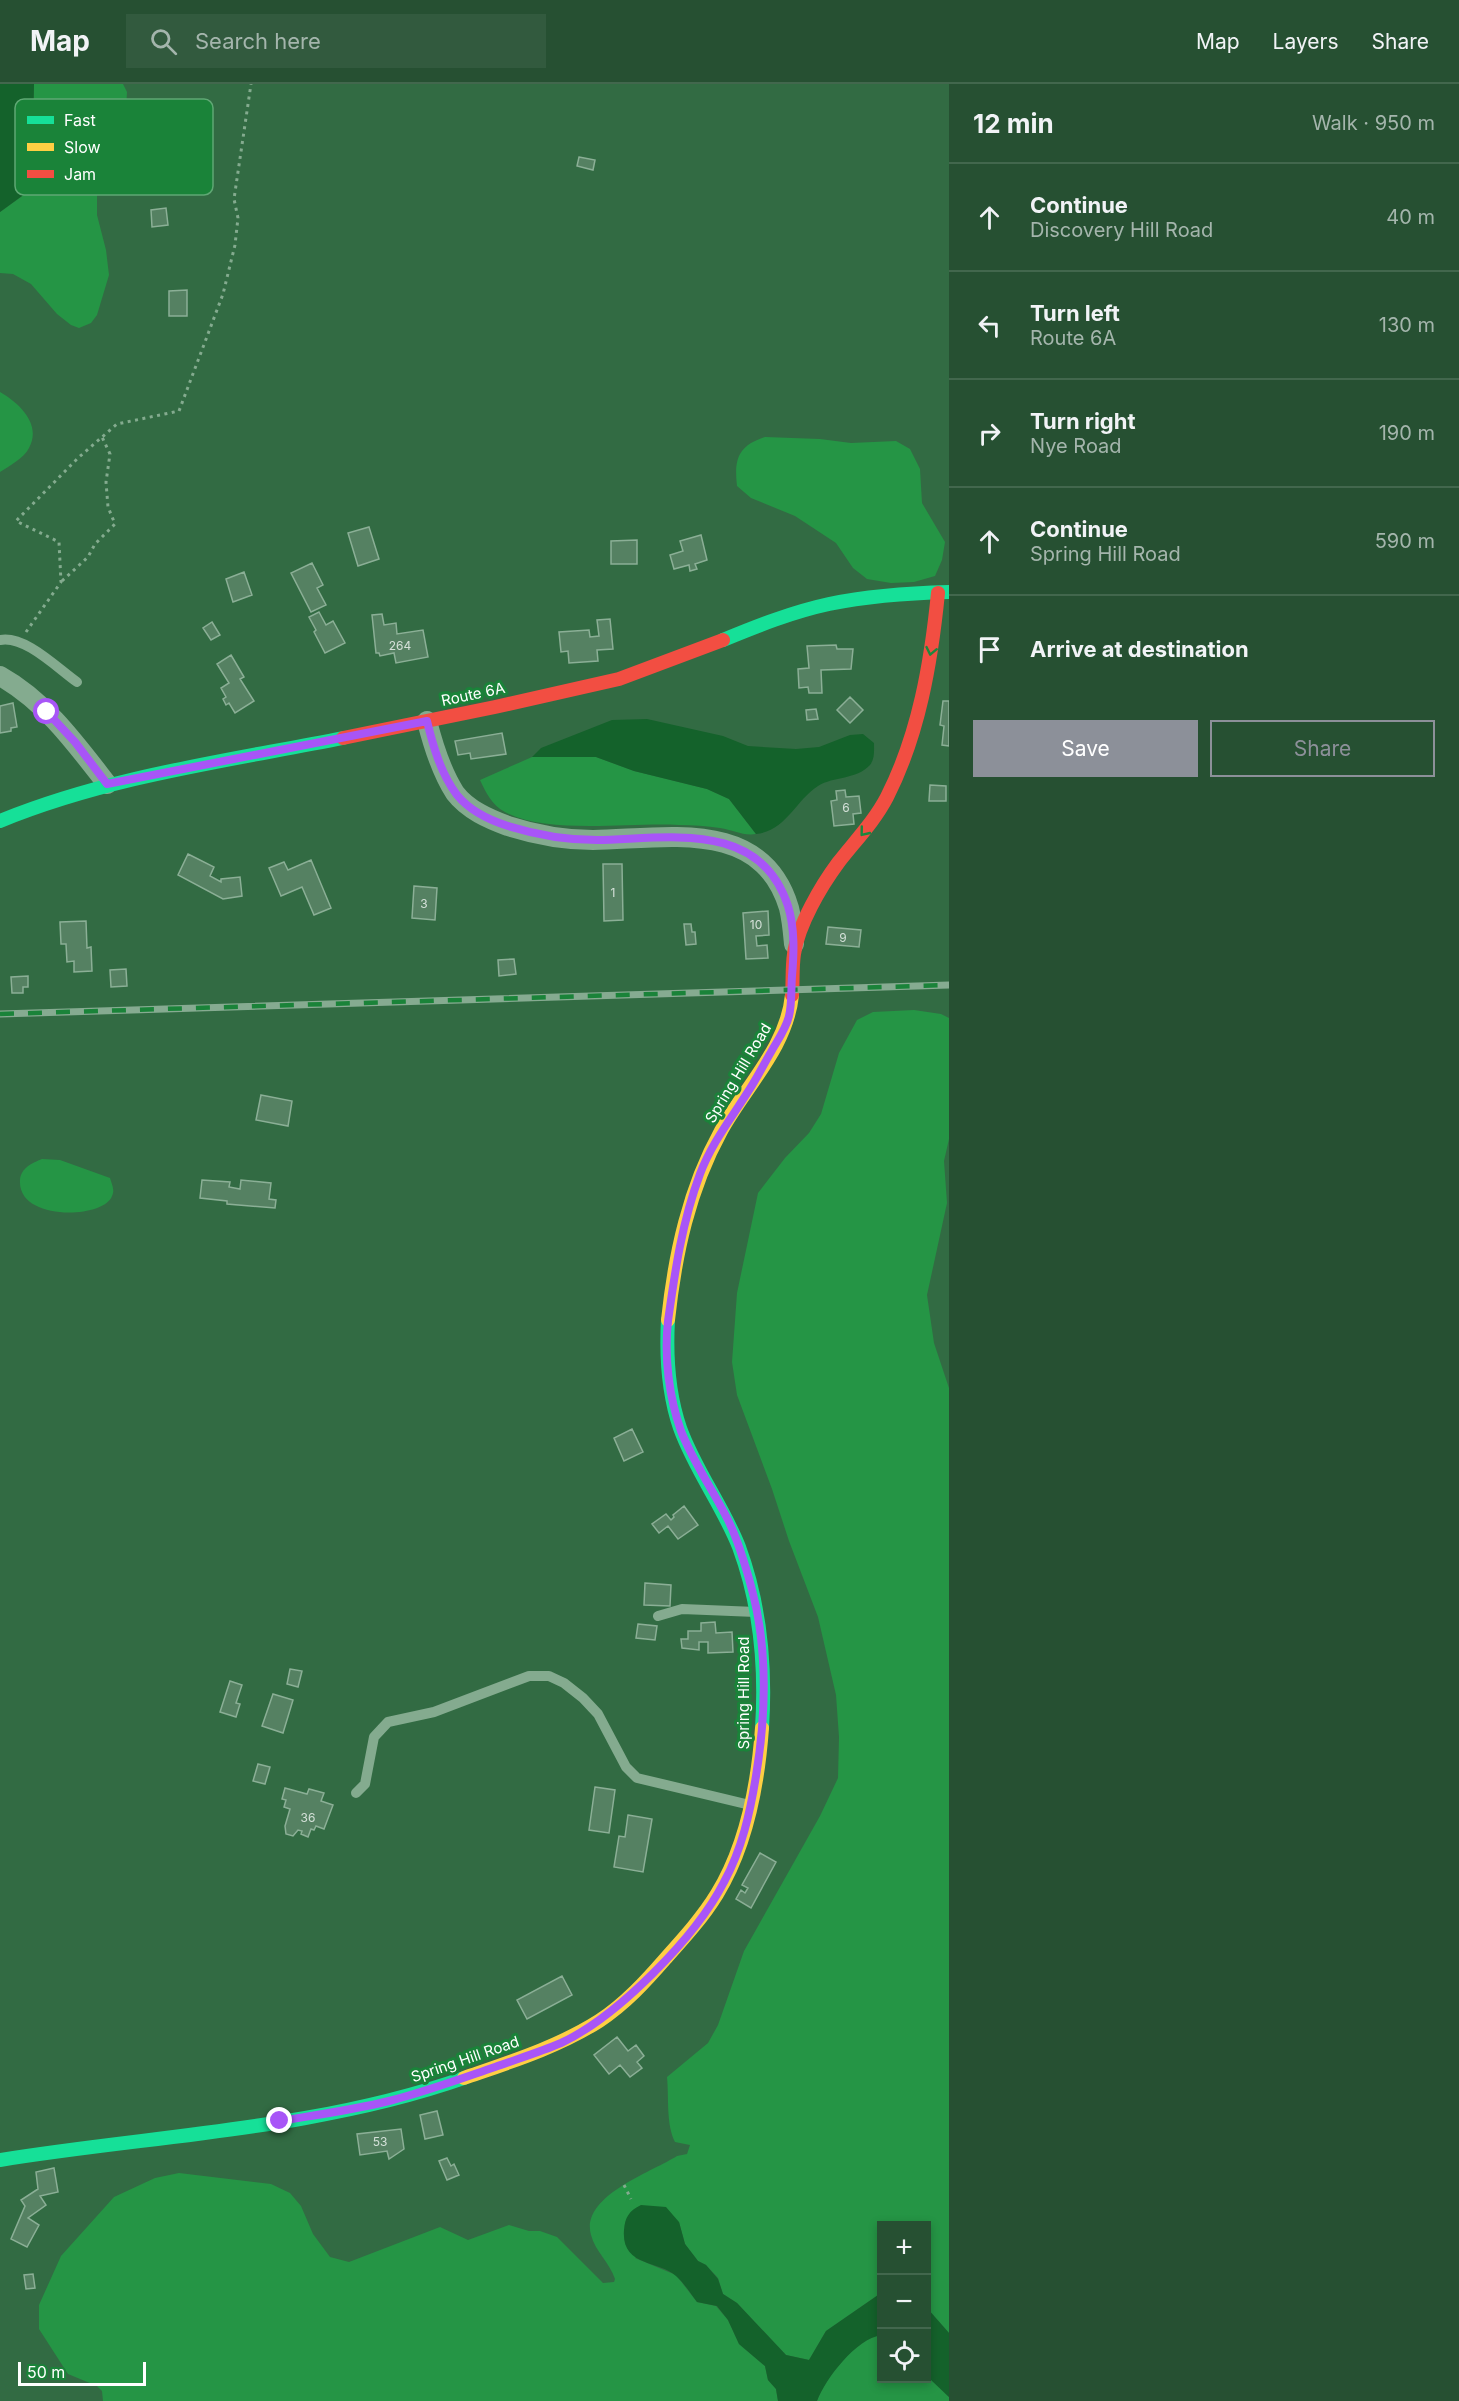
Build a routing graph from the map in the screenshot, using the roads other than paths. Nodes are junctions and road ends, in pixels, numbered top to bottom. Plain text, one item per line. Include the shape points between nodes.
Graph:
1 (944, 592) edge
2 (0, 640) edge
3 (0, 676) edge
4 (77, 682) dead end
5 (427, 721) junction
6 (107, 784) junction
7 (0, 821) edge
8 (795, 946) junction
9 (756, 1612) junction
10 (658, 1616) dead end
11 (356, 1793) dead end
12 (750, 1805) junction
13 (0, 2160) edge

1 - 5 street, Route 6A via 814,608 619,679
1 -> 8 street, Spring Hill Road via 913,736 872,822 818,896
2 - 4 lane via 24,643
3 - 6 street via 47,712
5 - 6 street, Route 6A
5 - 8 street via 434,748 456,794 495,821 546,837 700,838 735,845 768,870 781,889
6 - 7 street, Route 6A
8 - 9 street, Spring Hill Road via 789,1016 783,1033 724,1126 702,1171 684,1225 667,1333 669,1375 682,1433 728,1521
9 - 10 lane via 682,1609
9 - 12 street, Spring Hill Road via 762,1662 762,1722
11 - 12 lane via 365,1784 374,1737 388,1722 434,1712 529,1676 549,1676 584,1698 598,1714 626,1767 637,1778
12 - 13 street, Spring Hill Road via 735,1860 703,1915 668,1957 616,2008 561,2043 390,2101 280,2121

